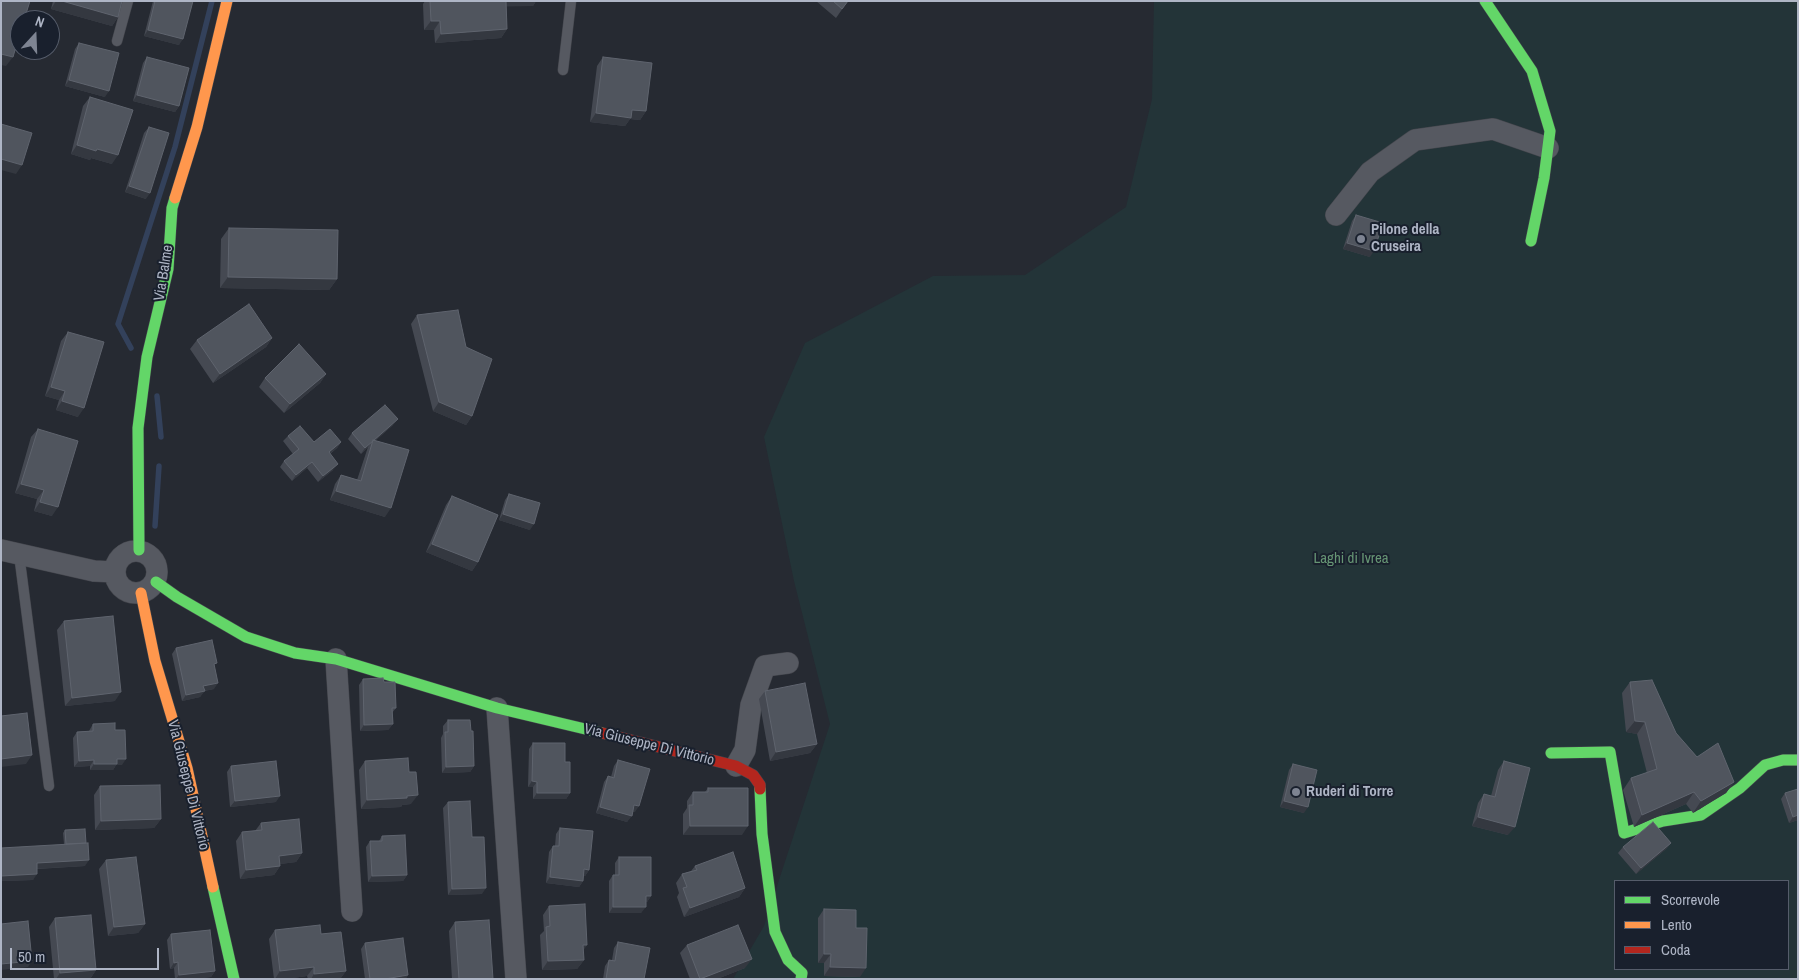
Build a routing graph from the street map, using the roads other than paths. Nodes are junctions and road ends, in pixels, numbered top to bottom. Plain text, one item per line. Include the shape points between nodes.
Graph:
1 (128, 1) edge
2 (227, 1) edge
3 (571, 1) edge
4 (1485, 1) edge
5 (117, 41) dead end
6 (563, 70) dead end
7 (1548, 148) junction
8 (1336, 216) dead end
9 (1531, 242) dead end
10 (140, 550) junction
11 (10, 552) edge
12 (115, 572) junction
13 (148, 587) junction
14 (336, 659) junction
15 (788, 663) dead end
16 (497, 708) junction
17 (1551, 752) dead end
18 (1798, 760) edge
19 (736, 766) junction
20 (49, 786) dead end
21 (352, 911) dead end
22 (519, 976) edge
23 (234, 979) edge
24 (801, 979) edge

1 - 5 lane
2 - 10 street, Via Balme via 197,127 172,208 168,269 147,357 138,428
3 - 6 lane
4 - 7 street via 1532,71 1550,131
7 - 8 street via 1493,129 1416,140 1370,172
7 - 9 street
10 - 12 street via 127,552 118,560
10 - 13 street via 152,556 158,568
11 - 12 street via 94,571
11 - 20 lane
12 - 13 street via 119,584 128,591
13 - 14 street, Via Giuseppe Di Vittorio via 177,597 246,637 295,653
13 - 23 street, Via Giuseppe Di Vittorio via 155,661 187,768
14 - 16 street, Via Giuseppe Di Vittorio
14 - 21 street
15 - 19 street via 765,666 752,705 745,750
16 - 19 street, Via Giuseppe Di Vittorio
16 - 22 street
17 - 18 street via 1610,752 1624,833 1662,821 1701,815 1740,788 1765,765
19 - 24 street, Via Giuseppe Di Vittorio via 753,774 760,785 762,834 776,932 788,960 802,973

